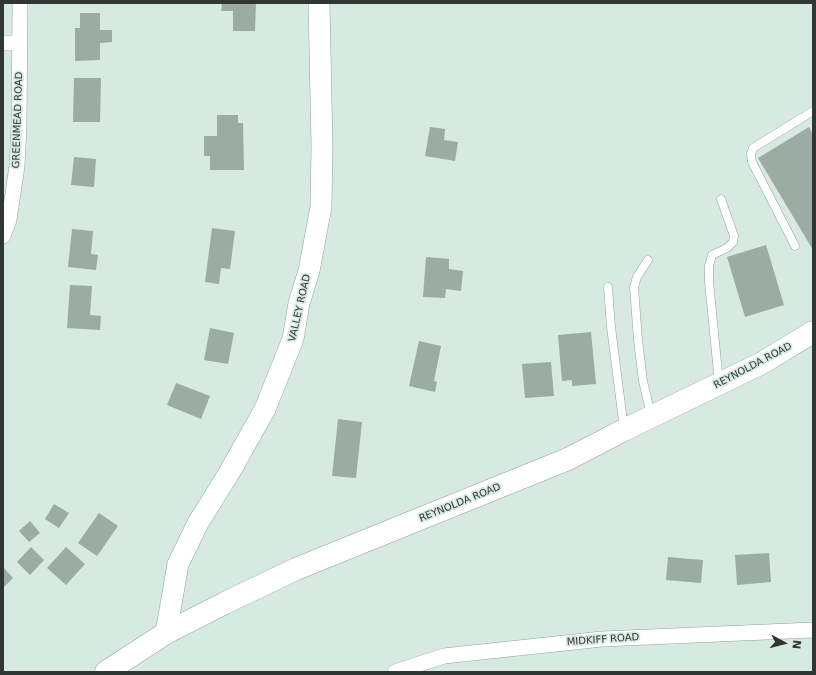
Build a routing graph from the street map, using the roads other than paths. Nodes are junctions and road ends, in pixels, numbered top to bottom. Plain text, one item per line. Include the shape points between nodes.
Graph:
1 (20, 3) edge
2 (319, 3) edge
3 (3, 43) edge
4 (20, 43) junction
5 (813, 111) edge
6 (721, 199) dead end
7 (3, 236) edge
8 (796, 246) dead end
9 (648, 260) dead end
10 (608, 287) dead end
11 (813, 332) edge
12 (720, 384) junction
13 (652, 417) junction
14 (624, 430) junction
15 (813, 630) edge
16 (166, 632) junction
17 (106, 672) edge
18 (395, 672) edge

1 - 4 street, GREENMEAD ROAD
2 - 16 street, VALLEY ROAD via 321,208 293,339 265,410 198,522 178,564
3 - 4 street
4 - 7 street, GREENMEAD ROAD via 17,166 9,220
5 - 8 lane via 754,148 751,154 752,162
6 - 12 lane via 734,236 733,242 727,248 712,256 709,266
9 - 13 lane via 634,287 643,381
10 - 14 lane
11 - 12 main road, REYNOLDA ROAD via 762,363
12 - 13 main road, REYNOLDA ROAD
13 - 14 main road, REYNOLDA ROAD
14 - 16 main road, REYNOLDA ROAD via 568,459 296,569
15 - 18 street, MIDKIFF ROAD via 602,639 444,656
16 - 17 main road, REYNOLDA ROAD

